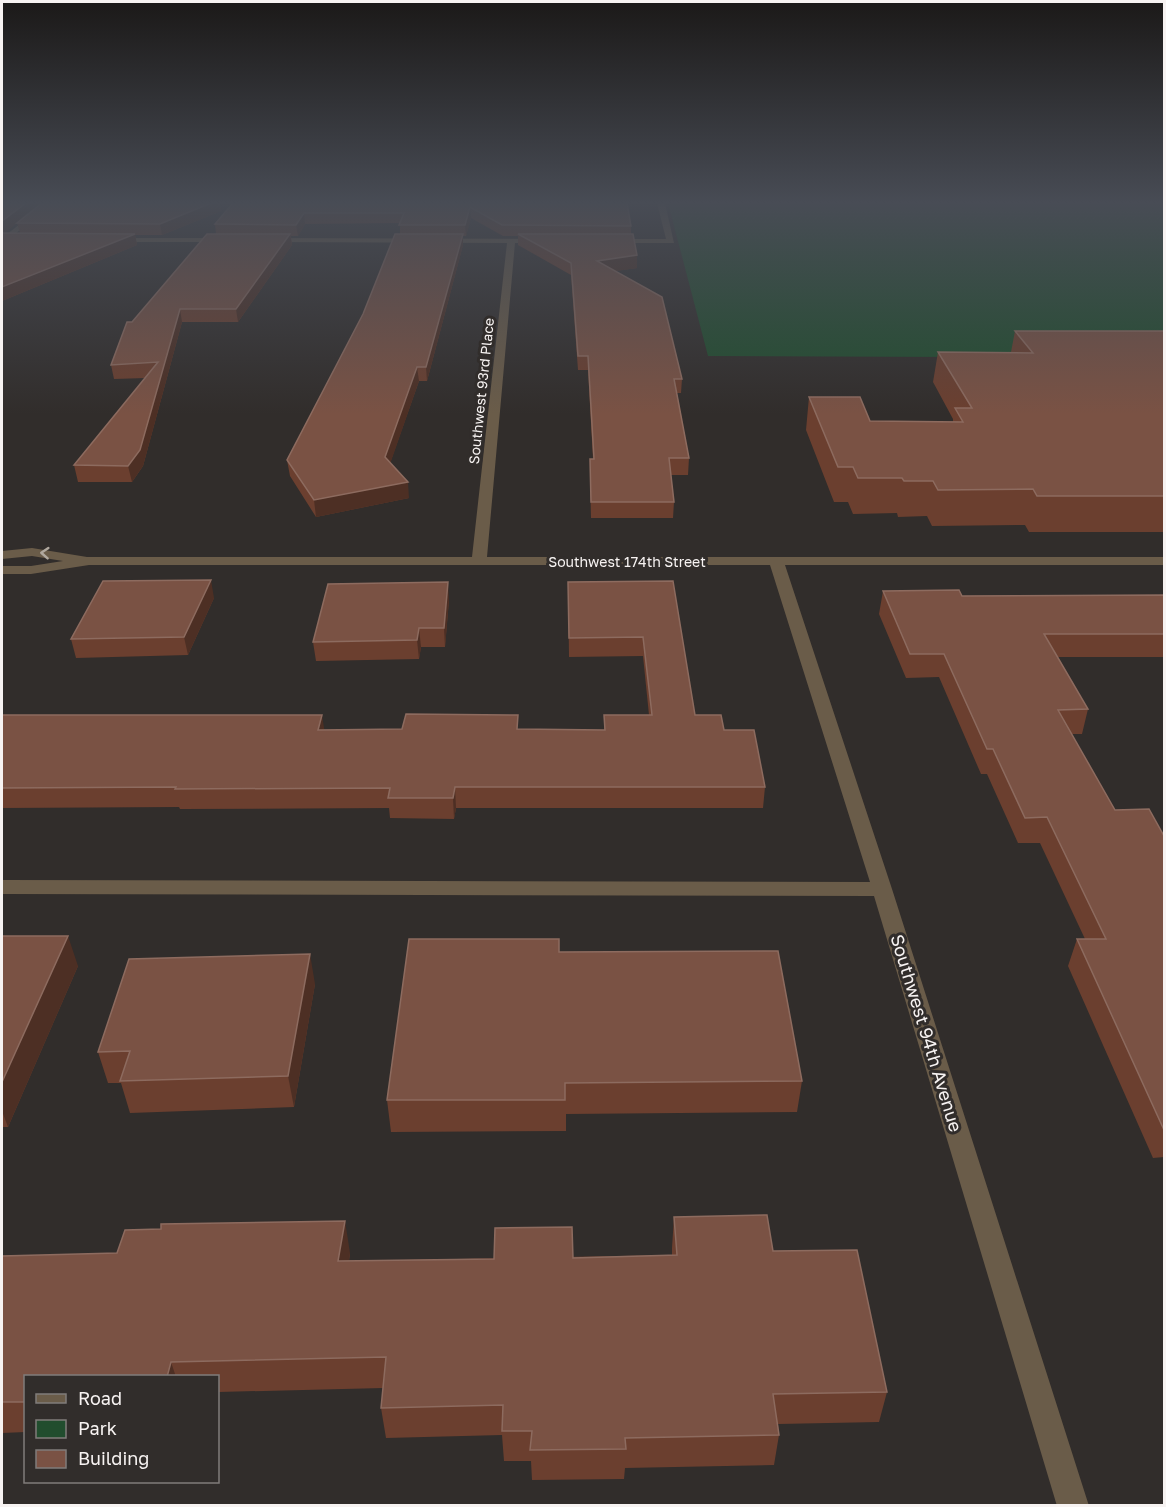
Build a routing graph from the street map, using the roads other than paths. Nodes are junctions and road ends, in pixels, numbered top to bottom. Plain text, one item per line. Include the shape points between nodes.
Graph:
1 (508, 273) edge
2 (2, 555) edge
3 (89, 561) junction
4 (479, 561) junction
5 (776, 561) junction
6 (1164, 561) edge
7 (2, 570) edge
8 (2, 887) edge
9 (882, 889) junction
10 (1073, 1506) edge

1 - 4 street, Southwest 93rd Place
3 -> 2 street, Southwest 174th Street via 53,554
3 - 4 street, Southwest 174th Street
3 - 7 street, Southwest 174th Street
4 - 5 street, Southwest 174th Street
5 - 6 street, Southwest 174th Street
5 - 9 street, Southwest 94th Avenue
8 - 9 street
9 - 10 street, Southwest 94th Avenue

